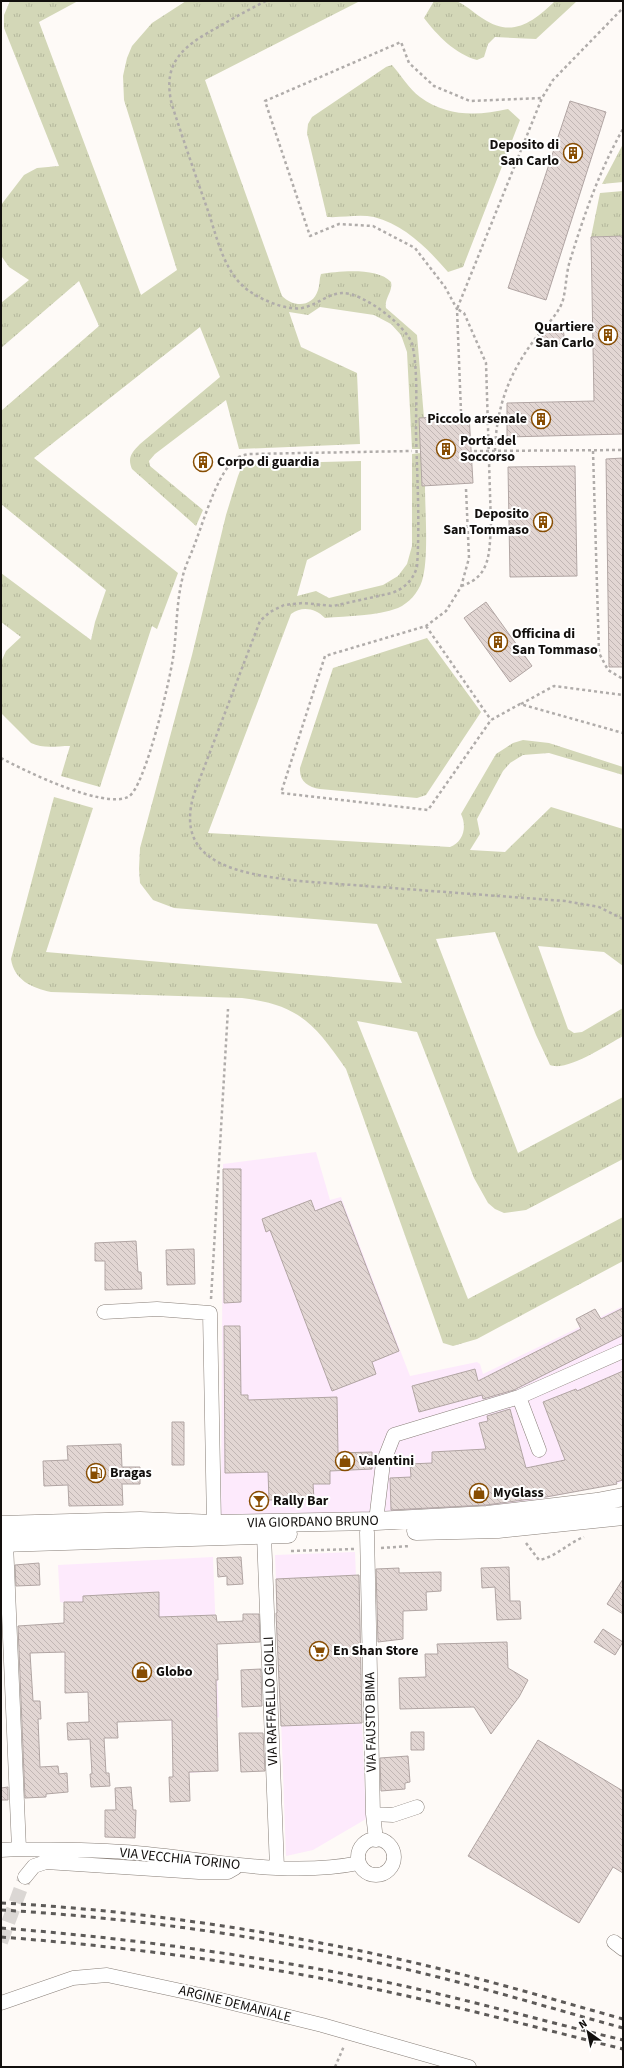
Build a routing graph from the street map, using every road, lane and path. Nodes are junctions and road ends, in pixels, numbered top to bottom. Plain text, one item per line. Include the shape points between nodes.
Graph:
1 (266, 1) edge
2 (623, 8) edge
3 (542, 98) junction
4 (623, 129) edge
5 (458, 309) junction
6 (461, 412) dead end
7 (593, 450) junction
8 (623, 450) edge
9 (412, 451) dead end
10 (474, 451) dead end
11 (488, 451) junction
12 (495, 451) junction
13 (466, 489) dead end
14 (461, 587) junction
15 (426, 626) junction
16 (623, 679) edge
17 (623, 695) edge
18 (520, 704) junction
19 (491, 720) junction
20 (623, 732) edge
21 (1, 758) edge
22 (623, 918) edge
23 (228, 1009) dead end
24 (104, 1312) dead end
25 (210, 1313) junction
26 (623, 1350) edge
27 (519, 1397) junction
28 (539, 1450) dead end
29 (623, 1497) edge
30 (623, 1516) edge
31 (214, 1524) junction
32 (1, 1525) edge
33 (370, 1534) junction
34 (589, 1536) dead end
35 (520, 1542) dead end
36 (4, 1543) edge
37 (264, 1543) junction
38 (413, 1546) dead end
39 (417, 1807) dead end
40 (373, 1814) junction
41 (376, 1840) junction
42 (18, 1848) junction
43 (1, 1850) edge
44 (359, 1863) junction
45 (240, 1865) junction
46 (277, 1868) junction
47 (25, 1877) tunnel mouth
48 (1, 2003) edge
49 (349, 2033) junction
50 (335, 2067) edge
51 (469, 2067) edge

1 - 22 path via 199,37 184,48 174,62 168,78 172,105 223,252 241,285 269,302 295,308 308,306 333,294 353,294 384,313 409,338 416,385 417,567 412,579 392,593 333,606 304,603 284,605 260,621 194,794 189,810 191,832 204,851 215,860 233,870 257,876 566,901 593,906
2 - 3 path via 553,80
3 - 5 path
3 - 5 path via 470,101 434,86 409,63 401,42 265,101 310,236 339,224 373,226 415,248 445,287
4 - 12 path via 588,205 569,265 563,299 526,353 506,388 498,412
5 - 6 path
5 - 11 path via 464,313 486,363
7 - 8 path
7 - 12 path
7 - 16 path via 599,653 608,670
9 - 21 path via 249,454 240,456 230,463 200,529 183,577 167,691 136,790 130,796 116,800 58,785
10 - 11 path
11 - 12 path
11 - 14 path via 491,526 489,551 480,576
13 - 14 path via 469,558
14 - 15 path via 446,611
15 - 19 path
15 - 19 path via 324,656 281,794 428,810
17 - 18 path via 551,687
18 - 19 path
18 - 20 path
23 - 25 path
24 - 25 street via 157,1309
25 - 31 street
26 - 27 street
27 - 28 street
27 - 33 street, VIA FAUSTO BIMA via 394,1435 383,1463
29 - 33 main road, VIA GIORDANO BRUNO
30 - 33 main road, VIA GIORDANO BRUNO via 498,1529
31 - 32 main road, VIA GIORDANO BRUNO via 140,1521
31 - 33 main road, VIA GIORDANO BRUNO
33 - 37 main road, VIA GIORDANO BRUNO
33 - 37 path
33 - 38 path
33 - 40 street, VIA FAUSTO BIMA
34 - 35 path via 576,1540 548,1558 539,1560 528,1544
36 - 37 main road, VIA GIORDANO BRUNO
36 - 42 street
37 - 46 street, VIA RAFFAELLO GIOLLI
39 - 40 street via 392,1815
40 - 41 street, VIA FAUSTO BIMA
41 - 44 street via 362,1847 358,1857
41 - 44 street via 391,1848 394,1858 390,1868 382,1874 370,1874 365,1872
42 - 43 street, VIA VECCHIA TORINO
42 - 45 street, VIA VECCHIA TORINO via 144,1853
44 - 46 street, VIA VECCHIA TORINO via 338,1867
45 - 46 street, VIA VECCHIA TORINO
45 - 47 street via 228,1872 46,1862 34,1866
48 - 49 street, ARGINE DEMANIALE via 73,1978 107,1975 200,1995
49 - 50 path
49 - 51 street, ARGINE DEMANIALE

